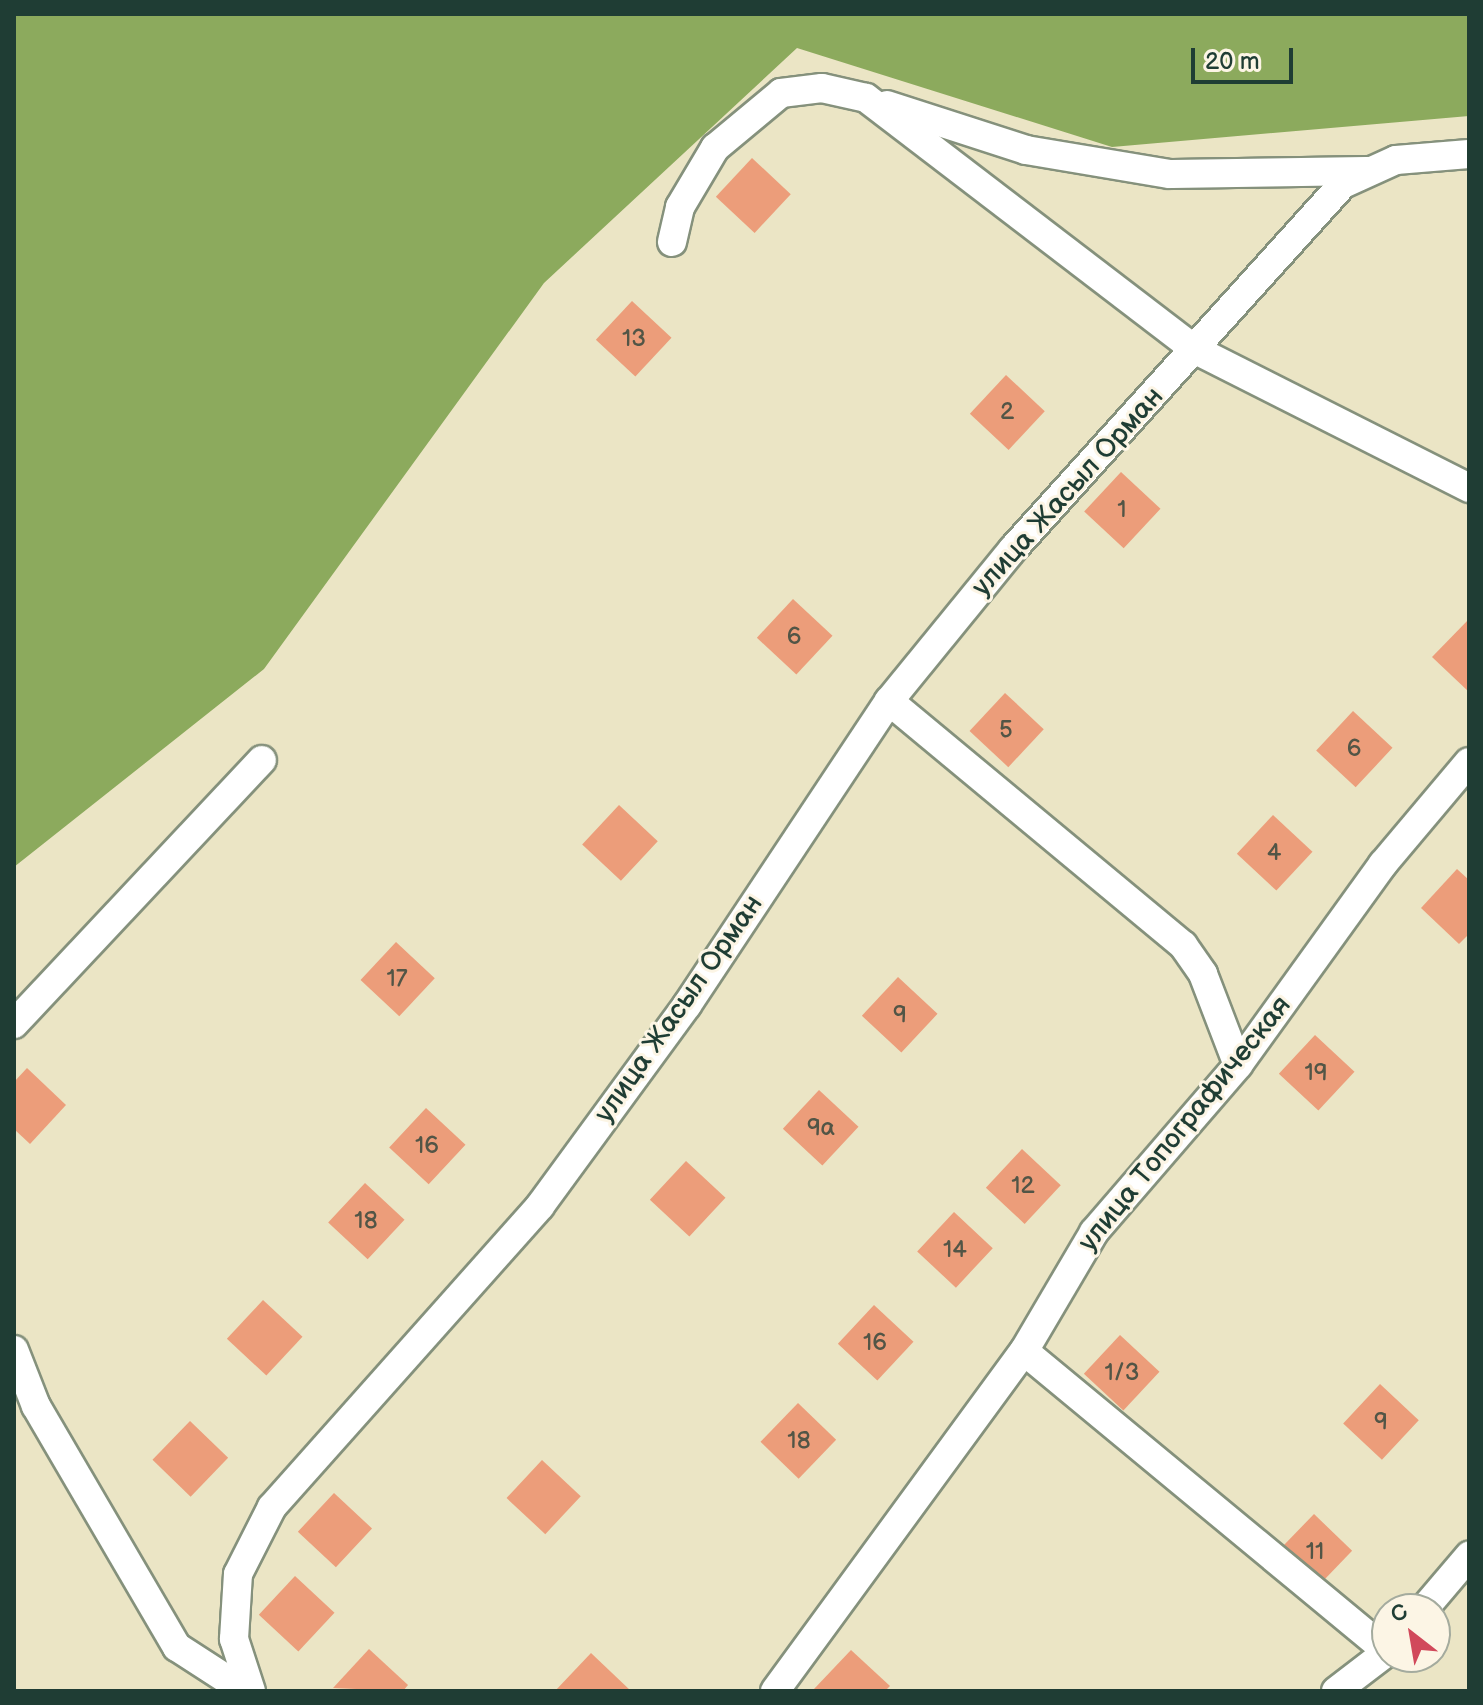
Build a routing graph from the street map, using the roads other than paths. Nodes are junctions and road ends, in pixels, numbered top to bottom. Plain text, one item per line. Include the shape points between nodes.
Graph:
1 (866, 98) junction
2 (1469, 154) edge
3 (1369, 171) junction
4 (672, 242) dead end
5 (1196, 350) junction
6 (1469, 488) edge
7 (889, 701) junction
8 (262, 760) dead end
9 (1469, 762) edge
10 (14, 1024) edge
11 (1238, 1065) junction
12 (14, 1350) edge
13 (1024, 1351) junction
14 (1469, 1556) edge
15 (1438, 1593) edge
16 (1371, 1638) edge
17 (1371, 1664) edge
18 (248, 1691) edge
19 (775, 1691) edge
20 (1336, 1691) edge

1 - 3 street via 1026,150 1170,174
1 - 4 street via 822,88 781,93 715,148 680,207
1 - 5 street
2 - 3 street via 1429,153
3 - 5 street, улица Жасыл Орман via 1343,184
5 - 6 street
5 - 7 street, улица Жасыл Орман via 1013,549
7 - 11 street via 1183,945 1203,974
7 - 18 street, улица Жасыл Орман via 687,1005 540,1206 272,1507 238,1574 234,1639
8 - 10 street
9 - 11 street, улица Топографическая via 1383,864
11 - 13 street, улица Топографическая via 1094,1232
12 - 18 street via 36,1406 177,1647
13 - 16 street
13 - 19 street, улица Топографическая
14 - 15 street
17 - 20 street

